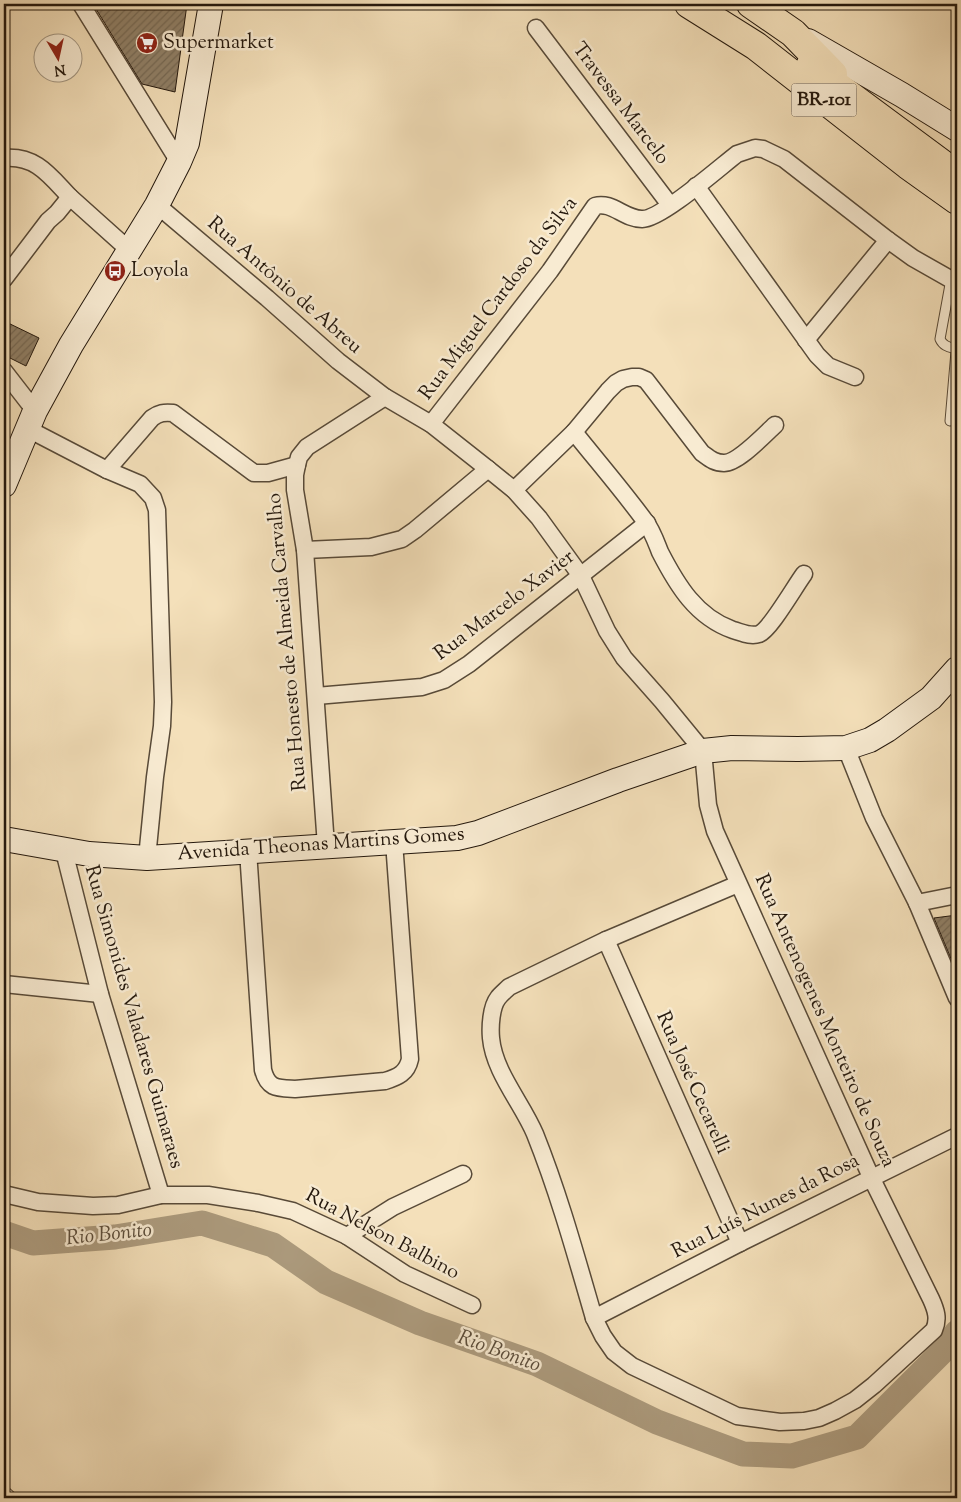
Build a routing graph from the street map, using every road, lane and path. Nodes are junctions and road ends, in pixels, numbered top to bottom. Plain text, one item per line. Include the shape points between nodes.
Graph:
1 (81, 4) edge
2 (671, 4) edge
3 (689, 4) edge
4 (719, 4) edge
5 (751, 4) edge
6 (212, 7) edge
7 (536, 28) dead end
8 (793, 33) junction
9 (756, 46) junction
10 (865, 106) junction
11 (957, 129) edge
12 (4, 158) edge
13 (179, 162) junction
14 (957, 175) edge
15 (696, 186) junction
16 (70, 197) junction
17 (957, 200) edge
18 (157, 205) junction
19 (670, 205) junction
20 (888, 240) junction
21 (128, 249) junction
22 (4, 279) edge
23 (954, 281) edge
24 (806, 340) junction
25 (956, 344) edge
26 (4, 371) edge
27 (855, 377) dead end
28 (386, 397) junction
29 (31, 420) junction
30 (950, 421) dead end
31 (431, 424) junction
32 (775, 425) dead end
33 (574, 432) junction
34 (297, 465) junction
35 (488, 469) junction
36 (107, 470) junction
37 (4, 485) edge
38 (514, 490) junction
39 (647, 523) junction
40 (305, 550) junction
41 (804, 574) dead end
42 (581, 576) junction
43 (957, 669) edge
44 (316, 696) junction
45 (846, 748) junction
46 (703, 751) junction
47 (4, 839) edge
48 (394, 842) junction
49 (326, 846) junction
50 (64, 851) junction
51 (248, 851) junction
52 (147, 858) junction
53 (738, 884) junction
54 (957, 895) edge
55 (917, 903) junction
56 (606, 940) junction
57 (4, 984) edge
58 (100, 994) junction
59 (957, 998) edge
60 (957, 1136) edge
61 (463, 1174) dead end
62 (871, 1177) junction
63 (4, 1194) edge
64 (161, 1195) junction
65 (347, 1236) junction
66 (740, 1243) junction
67 (472, 1305) dead end
68 (594, 1318) junction
69 (4, 1490) edge
70 (13, 1498) edge

1 - 13 street
2 - 9 highway
3 - 9 highway, BR-101
4 - 10 highway, BR-101
5 - 8 highway
6 - 13 street via 187,143
7 - 19 street, Travessa Marcelo
8 - 10 highway
8 - 11 street
9 - 17 highway, BR-101
10 - 14 highway, BR-101
12 - 16 street via 28,160 43,168
13 - 18 street
15 - 19 street, Rua Miguel Cardoso da Silva
15 - 20 street, Rua Miguel Cardoso da Silva via 737,154 763,149 784,160
15 - 24 street
16 - 21 street
16 - 22 street
18 - 21 street
18 - 28 street, Rua Antônio de Abreu via 338,361
19 - 31 street, Rua Miguel Cardoso da Silva via 642,219 601,204 594,206 550,270
20 - 23 street, Rua Miguel Cardoso da Silva
20 - 24 street
21 - 29 street
23 - 25 lane via 940,339 946,346
24 - 27 street via 828,366
25 - 30 lane
26 - 29 street
28 - 31 street, Rua Antônio de Abreu
28 - 34 street, Rua Honesto de Almeida Carvalho via 315,441
29 - 36 street
29 - 37 street
31 - 35 street, Rua Antônio de Abreu
32 - 33 street via 733,461 713,461 702,453 646,380 632,377 623,379 608,391
33 - 38 street
33 - 39 street
34 - 36 street via 268,473 254,473 173,413 166,412 152,418
34 - 40 street, Rua Honesto de Almeida Carvalho via 296,490
35 - 38 street, Rua Antônio de Abreu
35 - 40 street via 409,535 372,547
36 - 52 street via 140,484 153,498 157,510 163,702
38 - 42 street, Rua Antônio de Abreu via 539,518
39 - 41 street via 669,570 699,610 713,621 748,635 764,631
39 - 42 street, Rua Marcelo Xavier
40 - 44 street, Rua Honesto de Almeida Carvalho
42 - 44 street, Rua Marcelo Xavier via 444,680 422,687
42 - 46 street, Rua Antônio de Abreu via 624,658
43 - 45 street, Avenida Theonas Martins Gomes via 931,698 887,730
44 - 49 street, Rua Honesto de Almeida Carvalho
45 - 46 street, Avenida Theonas Martins Gomes
45 - 55 street via 874,818
46 - 48 street, Avenida Theonas Martins Gomes via 478,833 457,838
46 - 53 street, Rua Antenogenes Monteiro de Souza via 711,818
47 - 50 street, Avenida Theonas Martins Gomes
48 - 49 street, Avenida Theonas Martins Gomes
48 - 51 street via 408,1067 397,1077 385,1081 295,1089 270,1085 264,1070
49 - 51 street, Avenida Theonas Martins Gomes
50 - 52 street, Avenida Theonas Martins Gomes
50 - 58 street, Rua Simonides Valadares Guimaraes
51 - 52 street, Avenida Theonas Martins Gomes
53 - 56 street, Rua Antenogenes Monteiro de Souza
53 - 62 street, Rua Antenogenes Monteiro de Souza
54 - 55 street
55 - 59 street
56 - 66 street, Rua José Cecarelli
56 - 68 street, Rua Antenogenes Monteiro de Souza via 509,987 497,999 491,1038 502,1074 534,1132 552,1178
57 - 58 street
58 - 64 street, Rua Simonides Valadares Guimaraes
60 - 62 street, Rua Luís Nunes da Rosa
61 - 65 street via 393,1208
62 - 66 street, Rua Luís Nunes da Rosa
62 - 68 street, Rua Antenogenes Monteiro de Souza via 932,1299 937,1314 936,1325 916,1348 855,1400 835,1412 819,1418 780,1422 737,1416 632,1366 614,1352
63 - 64 street, Rua Nelson Balbino via 38,1202 93,1206 118,1205
64 - 65 street, Rua Nelson Balbino via 208,1195 258,1203 293,1211
65 - 67 street, Rua Nelson Balbino via 405,1274
66 - 68 street, Rua Luís Nunes da Rosa
69 - 70 lane

